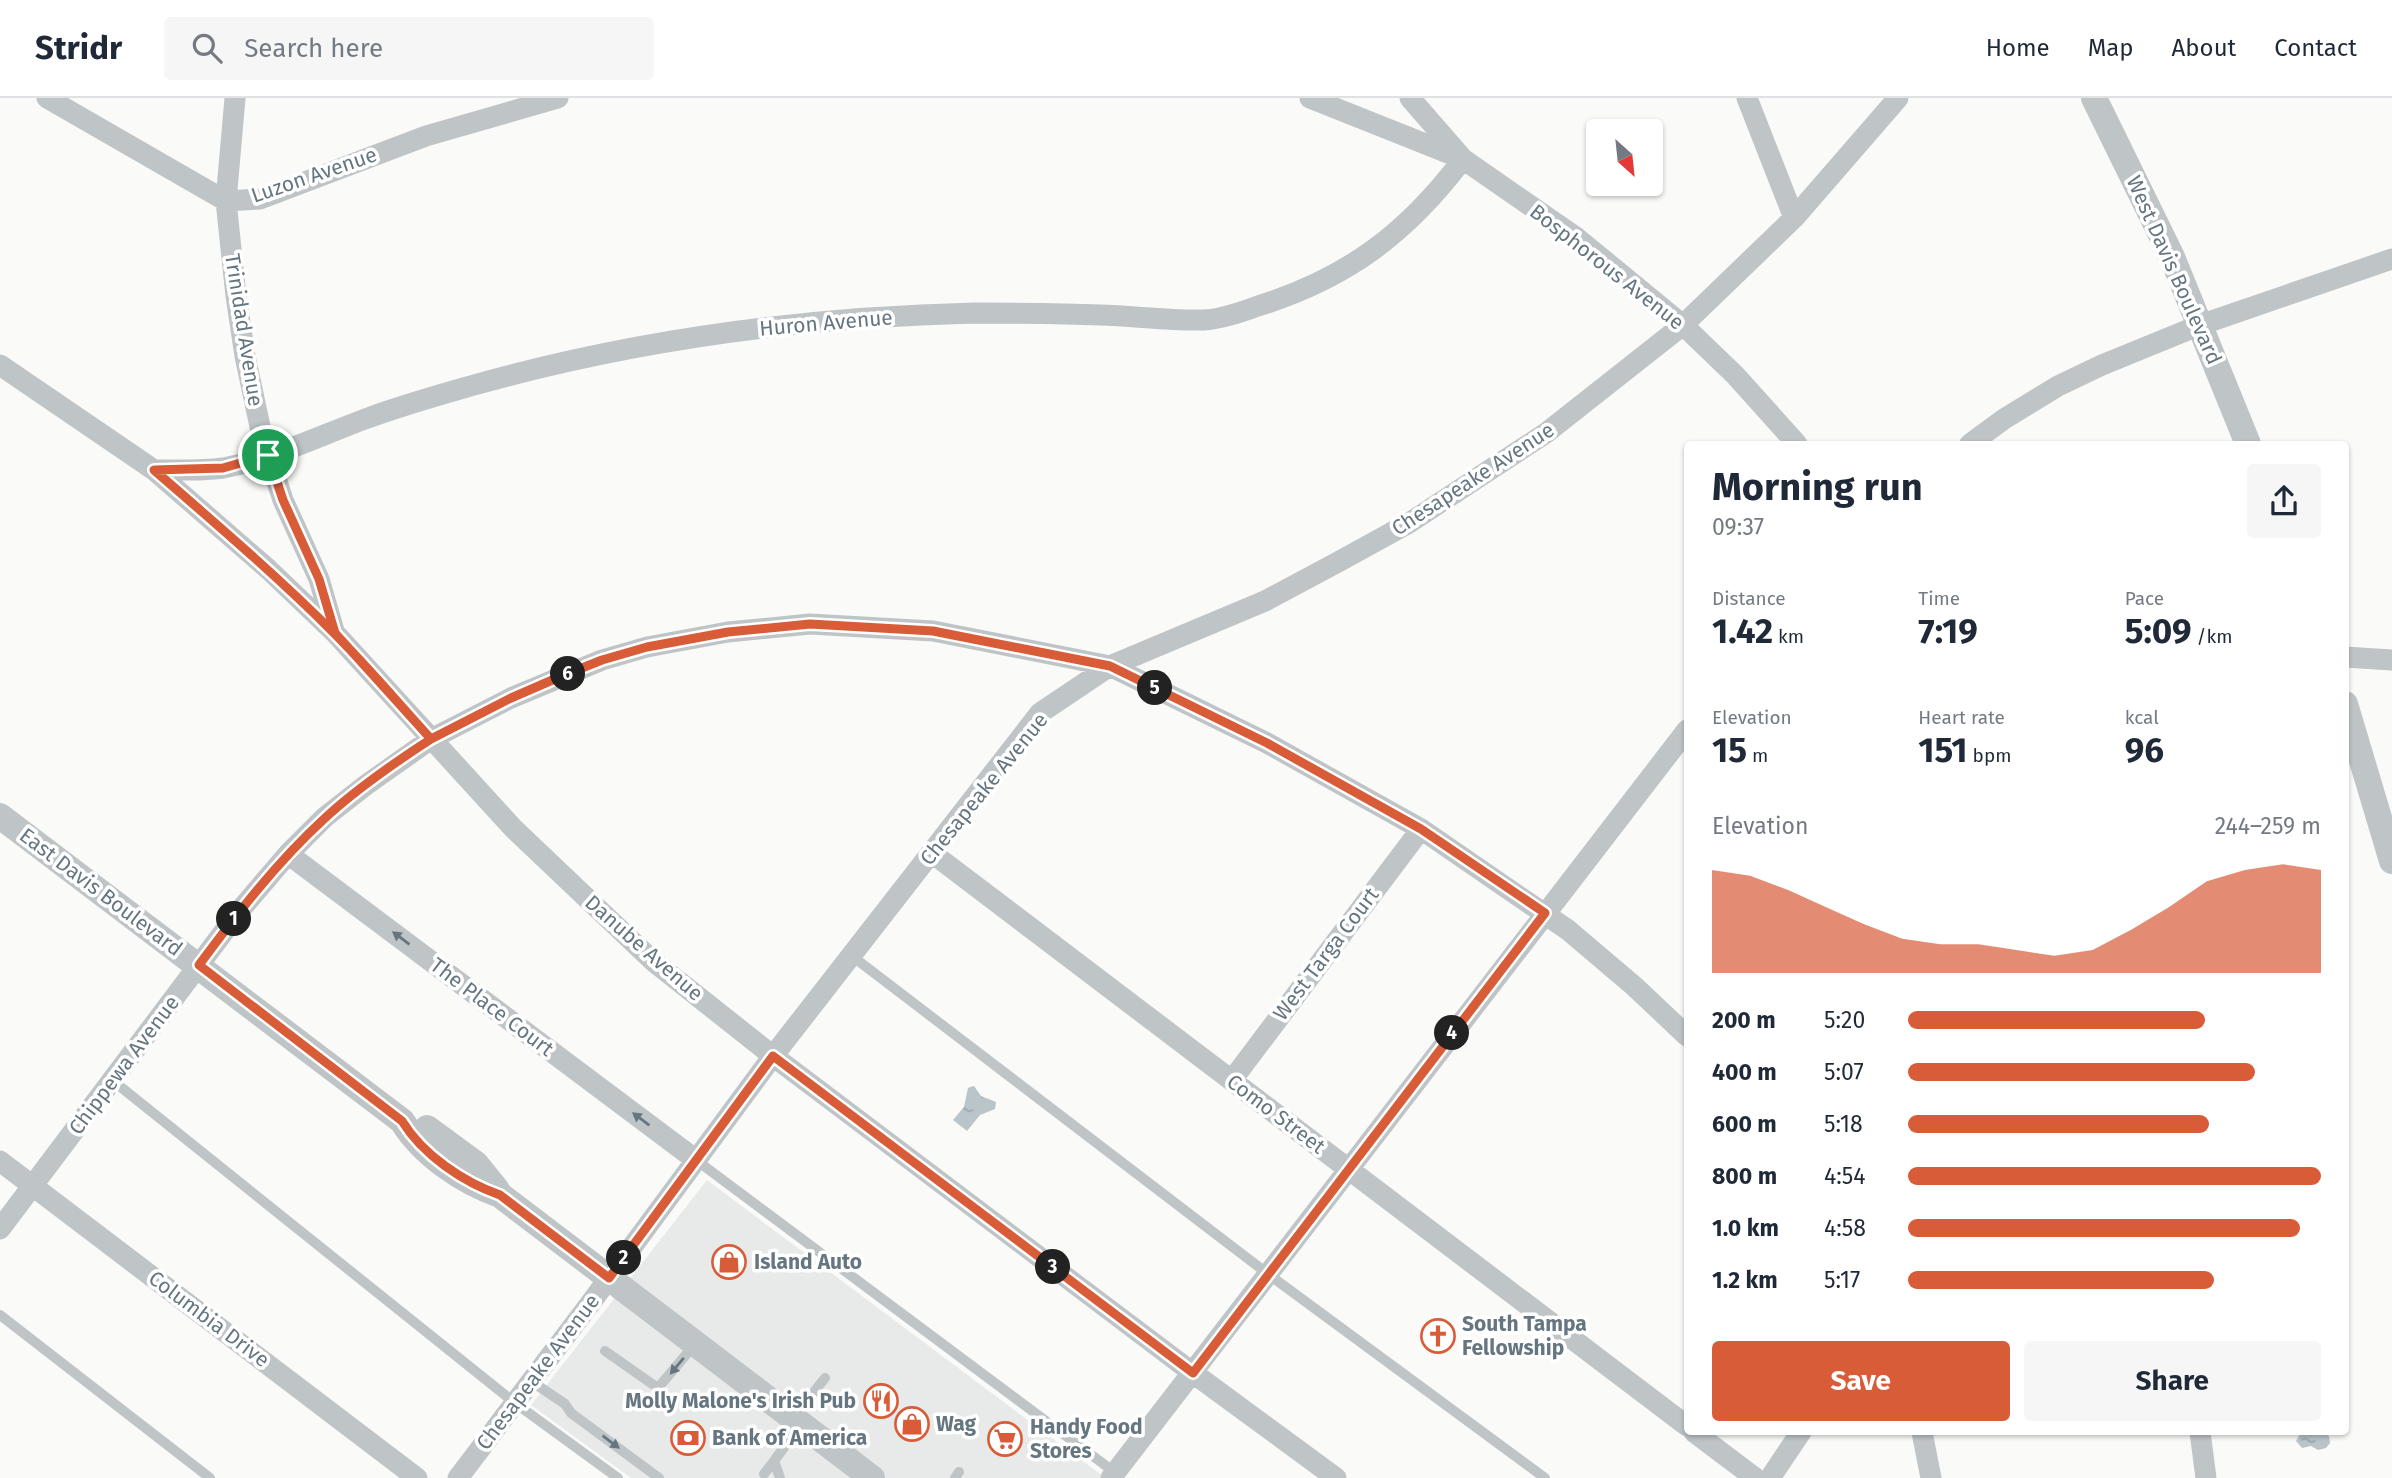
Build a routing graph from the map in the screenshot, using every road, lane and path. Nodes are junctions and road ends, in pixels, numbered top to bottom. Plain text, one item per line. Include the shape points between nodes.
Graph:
1 (47, 98) edge
2 (234, 98) edge
3 (558, 98) edge
4 (1310, 98) edge
5 (1410, 98) edge
6 (1747, 98) edge
7 (1898, 98) edge
8 (2094, 98) edge
9 (1463, 159) junction
10 (226, 201) junction
11 (1794, 218) junction
12 (2392, 259) edge
13 (2200, 325) junction
14 (1683, 326) junction
15 (0, 365) edge
16 (1794, 441) edge
17 (1974, 441) edge
18 (2247, 441) edge
19 (268, 455) junction
20 (154, 470) junction
21 (335, 633) junction
22 (2349, 657) edge
23 (2392, 660) edge
24 (1110, 666) junction
25 (2349, 717) edge
26 (1684, 734) edge
27 (431, 739) junction
28 (0, 816) edge
29 (1421, 829) junction
30 (288, 853) junction
31 (932, 853) junction
32 (2392, 861) edge
33 (1545, 913) junction
34 (852, 956) junction
35 (199, 965) junction
36 (1684, 1033) edge
37 (773, 1056) junction
38 (111, 1080) junction
39 (1232, 1080) junction
40 (696, 1160) junction
41 (0, 1161) edge
42 (1348, 1169) junction
43 (33, 1186) junction
44 (0, 1229) edge
45 (1268, 1274) junction
46 (609, 1278) junction
47 (0, 1315) edge
48 (695, 1344) junction
49 (605, 1351) dead end
50 (1193, 1373) junction
51 (825, 1378) dead end
52 (531, 1381) junction
53 (515, 1403) junction
54 (797, 1421) junction
55 (1684, 1424) edge
56 (1698, 1435) edge
57 (1799, 1435) edge
58 (1923, 1435) edge
59 (2200, 1435) edge
60 (774, 1461) junction
61 (764, 1474) dead end
62 (867, 1476) edge
63 (1116, 1476) edge
64 (210, 1478) edge
65 (417, 1478) edge
66 (458, 1478) edge
67 (618, 1478) edge
68 (659, 1478) edge
69 (780, 1478) edge
70 (1336, 1478) edge
71 (1545, 1478) edge
72 (1755, 1478) edge
73 (1770, 1478) edge
74 (1931, 1478) edge
75 (2206, 1478) edge

1 - 10 street, Luzon Avenue
2 - 10 street, Trinidad Avenue
3 - 10 street, Luzon Avenue via 426,136 260,199
4 - 9 street
5 - 9 street, Bosphorous Avenue
6 - 11 street
7 - 11 street, Chesapeake Avenue
8 - 13 street, West Davis Boulevard
9 - 14 street, Bosphorous Avenue via 1577,238
9 - 19 street, Huron Avenue via 1411,220 1346,269 1260,306 1208,320 971,313 764,327 610,352 488,381 369,417
10 - 19 street, Trinidad Avenue via 245,356
11 - 14 street, Chesapeake Avenue
12 - 13 street
13 - 17 street via 2058,386
13 - 18 street, West Davis Boulevard
14 - 16 street, Bosphorous Avenue
14 - 24 street, Chesapeake Avenue via 1546,433 1409,523 1265,601
15 - 20 street, Danube Avenue
19 - 20 street, Huron Avenue via 223,468
19 - 21 street, Trinidad Avenue via 319,579
20 - 21 street, Danube Avenue
21 - 27 street, Danube Avenue
22 - 23 street
24 - 27 street, Chippewa Avenue via 933,631 810,624 728,632 602,660 511,698
24 - 29 street, Chippewa Avenue via 1267,743
24 - 31 street, Chesapeake Avenue via 1040,713
25 - 32 street
26 - 33 street
27 - 30 street, Chippewa Avenue via 325,817
27 - 37 street, Danube Avenue via 513,828 653,961
28 - 35 street, East Davis Boulevard
29 - 33 street, Chippewa Avenue
29 - 39 street, West Targa Court
30 - 35 street, Chippewa Avenue
40 -> 30 street, The Place Court
31 - 34 street, Chesapeake Avenue
31 - 39 street, Como Street
33 - 36 street, Chippewa Avenue
33 - 42 street
34 - 37 street, Chesapeake Avenue
34 - 45 lane
35 - 38 street, Chippewa Avenue
35 - 46 street, East Davis Boulevard via 402,1121 426,1150 464,1178 500,1195
37 - 40 street, Chesapeake Avenue
37 - 50 street, Danube Avenue
38 - 43 street, Chippewa Avenue
38 - 53 lane
39 - 42 street, Como Street
40 - 46 street, Chesapeake Avenue
40 - 63 lane
41 - 43 street, Columbia Drive
42 - 45 street
42 - 55 street, Como Street
43 - 44 street, Chippewa Avenue
43 - 65 street, Columbia Drive
45 - 50 street
45 - 71 lane
46 - 48 street, East Davis Boulevard
46 - 52 street, Chesapeake Avenue
47 - 64 lane
48 -> 49 lane via 658,1388
48 - 54 street, East Davis Boulevard
50 - 63 street
50 - 70 street, Danube Avenue
51 - 54 lane
52 - 53 street, Chesapeake Avenue
52 -> 68 lane
53 - 66 street, Chesapeake Avenue
53 - 67 lane
54 - 60 lane
54 - 62 street, East Davis Boulevard
56 - 72 street
57 - 73 street
58 - 74 street
59 - 75 street
60 - 61 lane
60 - 69 lane

